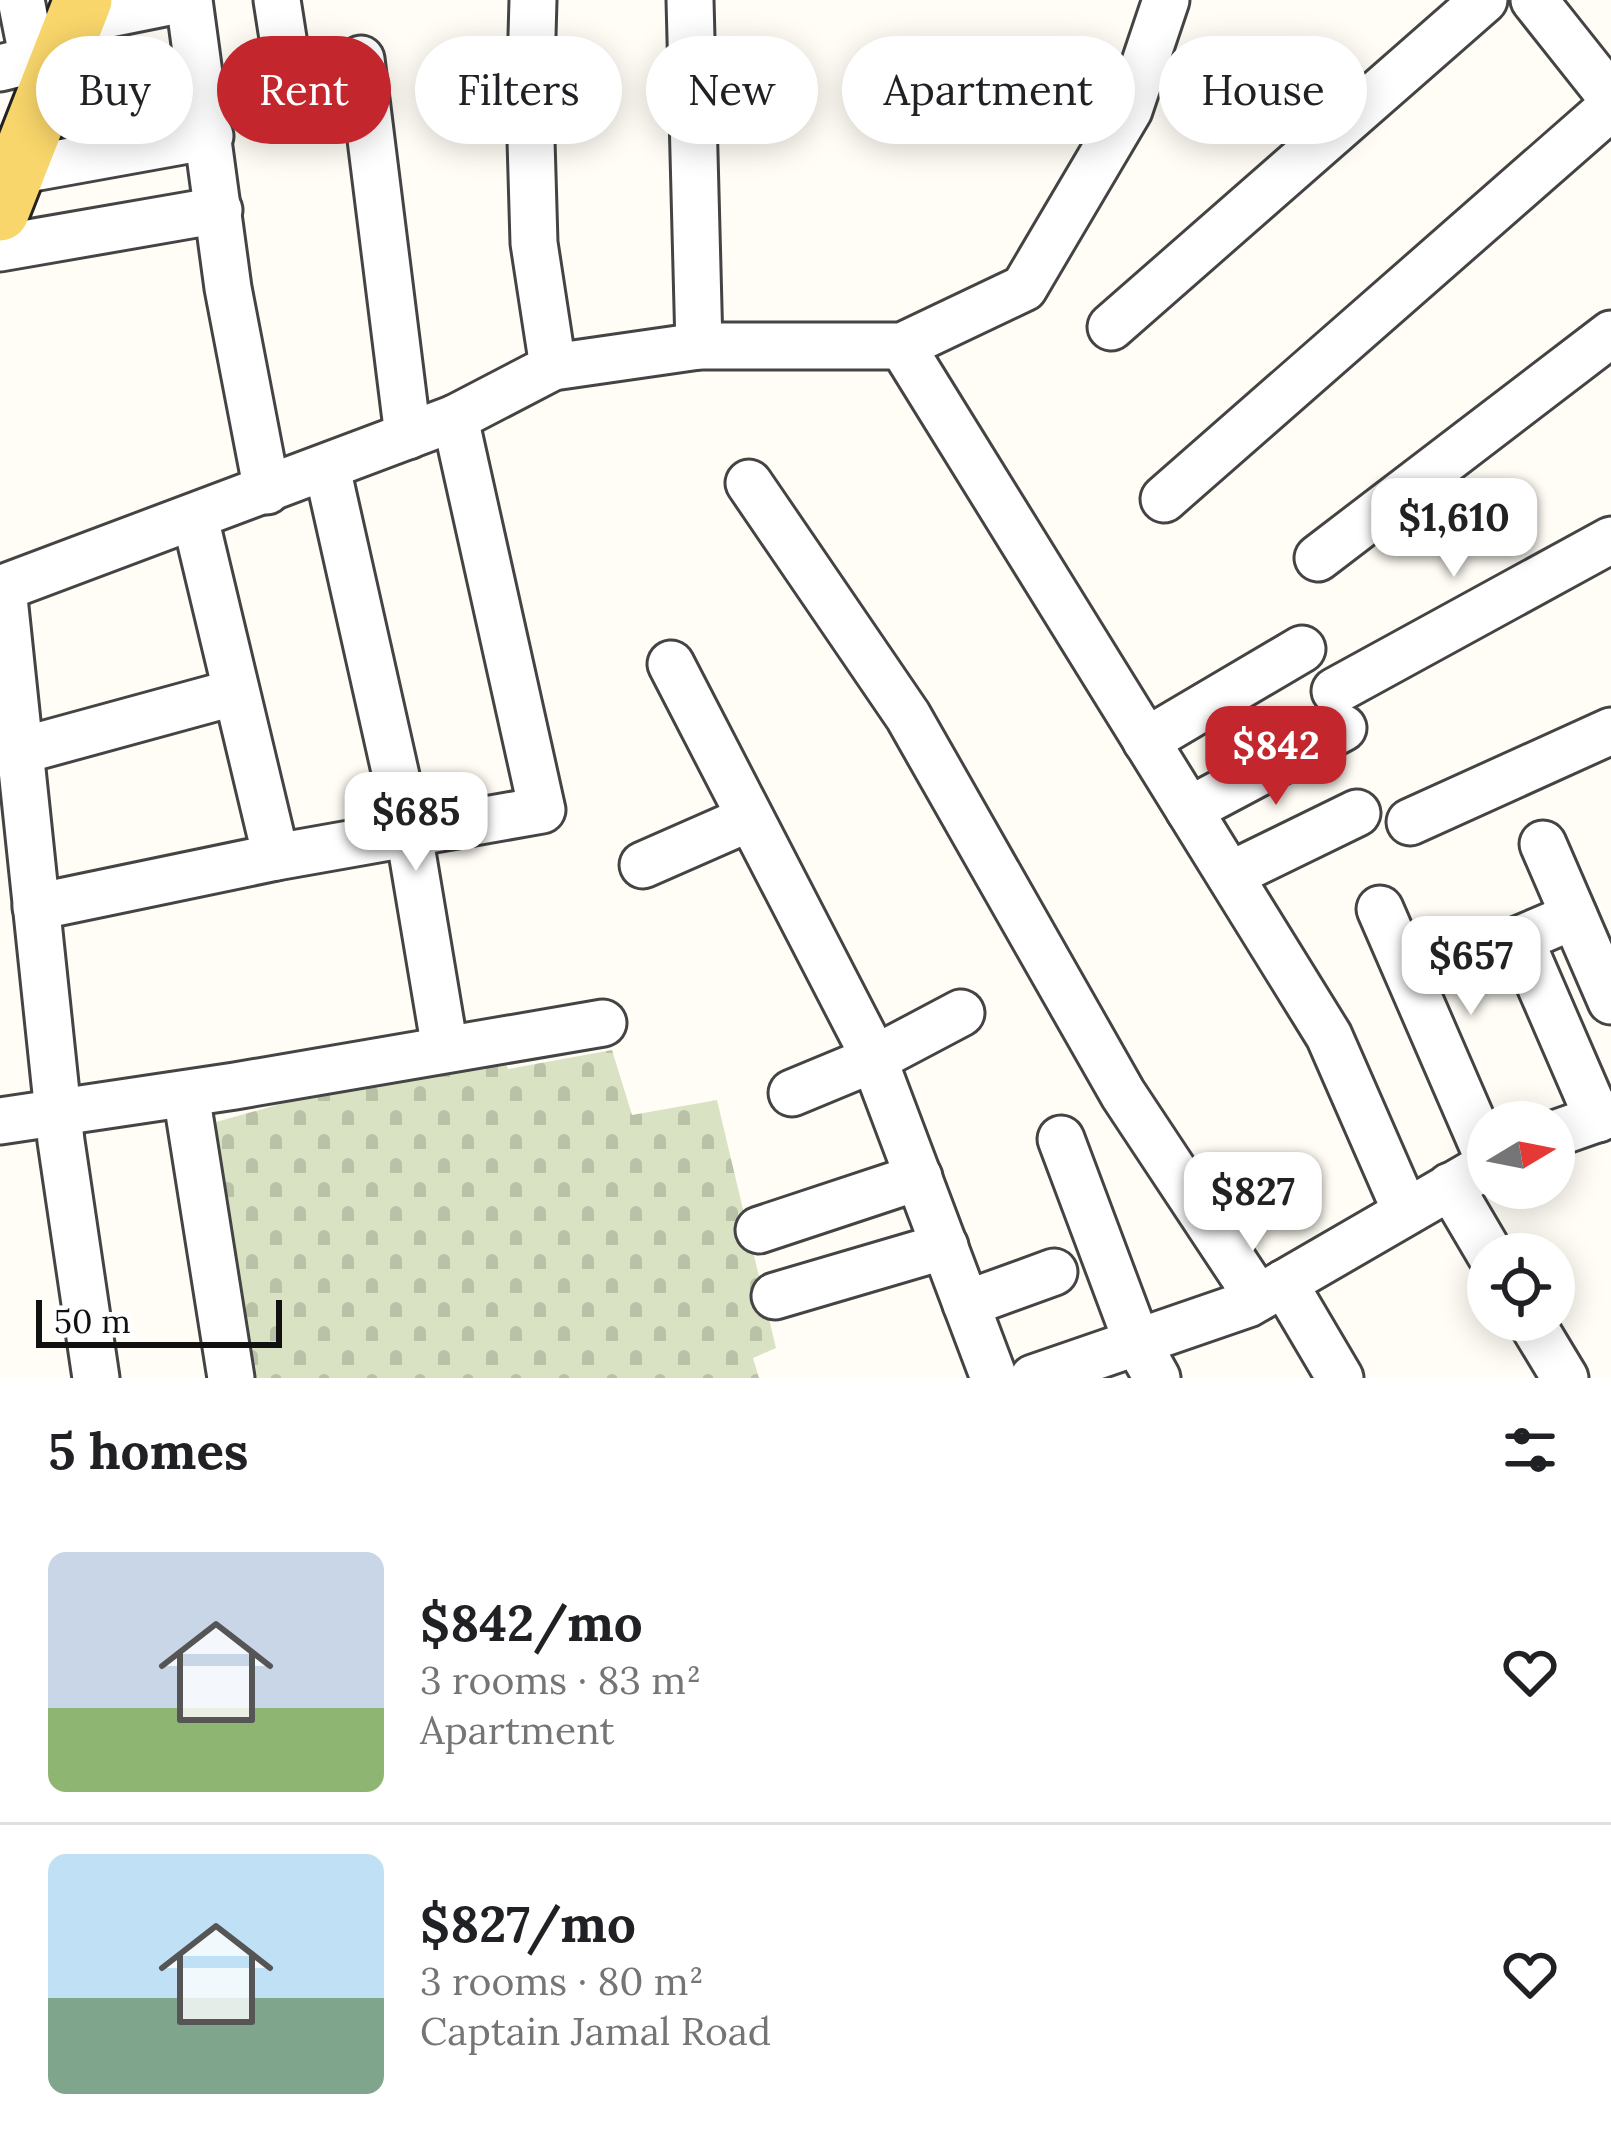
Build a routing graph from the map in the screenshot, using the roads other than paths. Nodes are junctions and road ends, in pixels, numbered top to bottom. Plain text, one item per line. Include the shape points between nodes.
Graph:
1 (21, 0) edge
2 (179, 0) edge
3 (189, 0) edge
4 (277, 0) edge
5 (533, 0) edge
6 (690, 0) edge
7 (1166, 0) edge
8 (1484, 0) edge
9 (1534, 0) edge
10 (47, 36) edge
11 (63, 36) edge
12 (283, 36) edge
13 (36, 90) edge
14 (1611, 97) edge
15 (1611, 107) edge
16 (210, 136) junction
17 (372, 144) edge
18 (8, 191) edge
19 (219, 210) junction
20 (0, 248) edge
21 (1111, 327) dead end
22 (1611, 334) edge
23 (699, 346) junction
24 (902, 346) junction
25 (554, 367) junction
26 (455, 418) junction
27 (408, 436) junction
28 (327, 468) junction
29 (749, 483) dead end
30 (267, 491) junction
31 (1164, 499) dead end
32 (195, 518) junction
33 (1611, 540) edge
34 (1318, 558) dead end
35 (2, 588) edge
36 (1302, 649) dead end
37 (671, 664) dead end
38 (236, 692) junction
39 (1611, 730) edge
40 (1146, 741) junction
41 (20, 751) junction
42 (1189, 810) junction
43 (1357, 813) dead end
44 (751, 818) junction
45 (1410, 822) dead end
46 (410, 834) junction
47 (1543, 844) dead end
48 (276, 857) junction
49 (643, 865) dead end
50 (1230, 875) junction
51 (36, 907) junction
52 (1380, 909) dead end
53 (1574, 916) junction
54 (1611, 1001) edge
55 (962, 1013) dead end
56 (603, 1023) dead end
57 (445, 1049) junction
58 (874, 1059) junction
59 (792, 1093) dead end
60 (187, 1094) junction
61 (57, 1113) junction
62 (1604, 1116) edge
63 (0, 1120) edge
64 (1575, 1126) edge
65 (1061, 1139) dead end
66 (1467, 1148) edge
67 (1467, 1175) edge
68 (919, 1177) junction
69 (1406, 1212) junction
70 (759, 1230) dead end
71 (945, 1246) junction
72 (1054, 1272) dead end
73 (1271, 1290) junction
74 (775, 1297) dead end
75 (966, 1304) junction
76 (1542, 1341) edge
77 (1147, 1360) edge
78 (96, 1378) edge
79 (231, 1378) edge
80 (994, 1378) edge
81 (1033, 1378) edge
82 (1340, 1378) edge
83 (1564, 1378) edge

1 - 10 street
2 - 11 street
3 - 16 street
4 - 12 street
5 - 25 street via 534,243
6 - 23 street
7 - 24 street via 1129,110 1024,288
8 - 21 street
9 - 14 street
13 - 18 main road
15 - 31 street
16 - 18 street
16 - 19 street
17 - 27 street
19 - 20 street
19 - 30 street
22 - 34 street
23 - 24 street
23 - 25 street
24 - 40 street
25 - 26 street
26 - 27 street
26 - 46 street via 542,810
27 - 28 street
28 - 30 street
28 - 46 street
29 - 73 street via 908,716 1123,1094
30 - 32 street
32 - 35 street
32 - 38 street
33 - 42 street
35 - 41 street
36 - 40 street
37 - 44 street
38 - 41 street
38 - 48 street
39 - 45 street
40 - 42 street
41 - 51 street
42 - 50 street
43 - 50 street
44 - 49 street
44 - 58 street
46 - 48 street
46 - 57 street
47 - 53 street
48 - 51 street
50 - 69 street via 1329,1036
51 - 61 street
52 - 66 street
53 - 54 street
53 - 62 street via 1520,939
55 - 58 street
56 - 57 street
57 - 60 street
58 - 59 street
58 - 68 street
60 - 61 street
60 - 79 street
61 - 63 street
61 - 78 street
62 - 64 street
65 - 77 street
67 - 69 street
68 - 70 street
68 - 71 street
69 - 73 street
71 - 74 street
71 - 75 street
72 - 75 street
73 - 77 street
73 - 82 street
75 - 80 street
76 - 83 street
77 - 81 street

